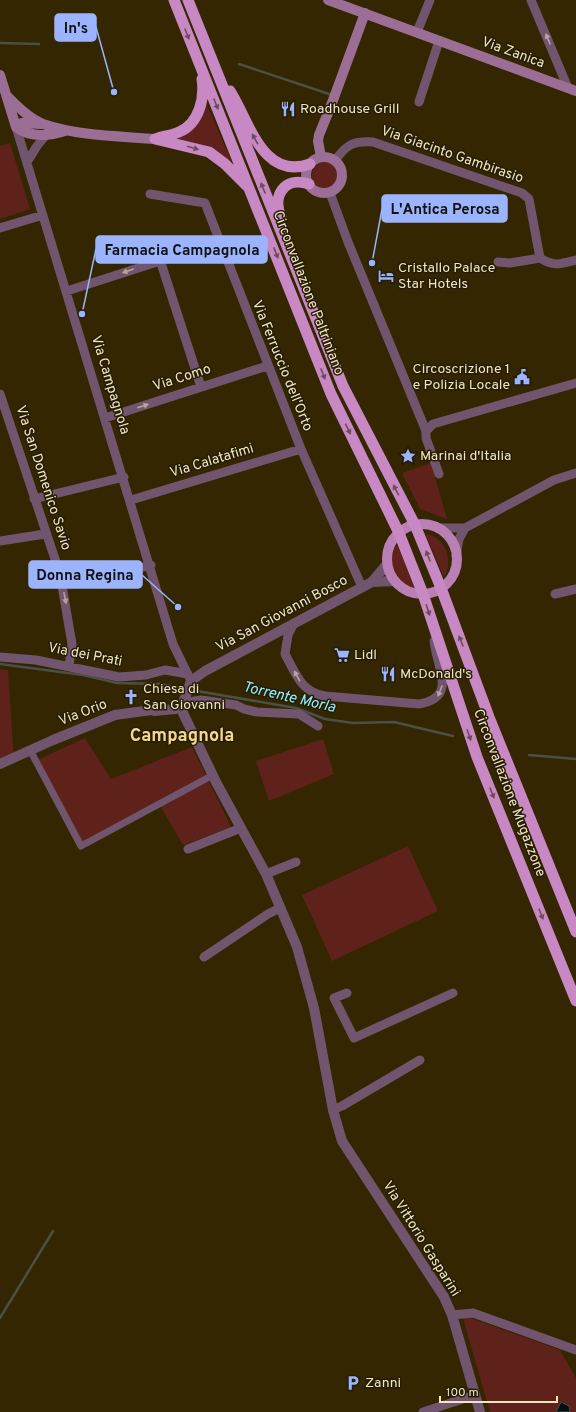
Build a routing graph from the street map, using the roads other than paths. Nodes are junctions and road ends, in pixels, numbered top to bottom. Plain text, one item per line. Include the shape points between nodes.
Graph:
1 (174, 0) edge
2 (188, 0) edge
3 (328, 0) edge
4 (430, 0) edge
5 (531, 0) edge
6 (364, 13) junction
7 (417, 32) junction
8 (441, 41) junction
9 (201, 68) junction
10 (216, 70) junction
11 (0, 75) edge
12 (572, 89) edge
13 (7, 96) junction
14 (419, 102) dead end
15 (43, 124) junction
16 (16, 128) junction
17 (65, 131) junction
18 (46, 135) junction
19 (155, 139) junction
20 (321, 157) junction
21 (335, 161) junction
22 (27, 162) junction
23 (310, 164) junction
24 (308, 184) junction
25 (251, 191) junction
26 (330, 193) junction
27 (150, 194) dead end
28 (43, 215) junction
29 (0, 228) edge
30 (219, 242) junction
31 (540, 258) junction
32 (160, 260) junction
33 (576, 260) edge
34 (498, 262) dead end
35 (67, 291) junction
36 (267, 366) junction
37 (335, 367) junction
38 (576, 383) edge
39 (201, 387) junction
40 (0, 394) edge
41 (106, 418) junction
42 (426, 431) junction
43 (301, 449) junction
44 (576, 473) edge
45 (439, 474) dead end
46 (124, 477) junction
47 (34, 499) junction
48 (131, 500) junction
49 (415, 525) junction
50 (438, 528) junction
51 (465, 528) junction
52 (399, 533) junction
53 (45, 534) junction
54 (0, 541) edge
55 (456, 556) junction
56 (387, 564) junction
57 (151, 565) junction
58 (126, 575) dead end
59 (395, 581) junction
60 (372, 582) junction
61 (362, 587) junction
62 (440, 588) junction
63 (576, 588) edge
64 (423, 594) junction
65 (555, 594) dead end
66 (294, 623) junction
67 (434, 626) junction
68 (0, 656) edge
69 (69, 666) junction
70 (189, 680) junction
71 (181, 700) junction
72 (318, 726) dead end
73 (30, 750) junction
74 (0, 764) edge
75 (213, 775) junction
76 (241, 828) junction
77 (188, 849) dead end
78 (296, 862) dead end
79 (266, 874) junction
80 (280, 908) junction
81 (576, 932) edge
82 (204, 957) dead end
83 (347, 993) dead end
84 (454, 993) dead end
85 (576, 1001) edge
86 (420, 1060) dead end
87 (332, 1110) junction
88 (452, 1315) junction
89 (576, 1350) edge
90 (475, 1395) junction
91 (423, 1412) edge
92 (480, 1412) edge

1 -> 9 highway, Circonvallazione Paltriniano
2 - 10 highway, Circonvallazione Paltriniano
3 - 6 main road, Via Zanica
4 - 7 street
12 -> 5 street
6 - 7 main road, Via Zanica
6 - 20 main road via 319,134
7 - 8 main road, Via Zanica
8 - 12 main road, Via Zanica
8 - 14 street
9 - 19 highway via 204,90 202,103 192,122 180,132
9 -> 25 highway, Circonvallazione Paltriniano
23 -> 10 highway via 292,168 265,154 236,99
37 -> 10 highway, Circonvallazione Paltriniano
11 - 13 main road, Via Campagnola
13 - 15 main road
13 - 16 main road, Via Campagnola
15 - 16 main road via 22,123
15 - 17 main road
16 - 18 main road via 27,134
16 - 22 street, Via Campagnola
17 - 18 main road
17 - 19 main road
18 - 22 street
19 -> 25 highway via 209,152 225,164
20 - 21 main road
20 - 23 main road
21 - 26 main road via 342,176 339,186
21 - 31 street, Via Giacinto Gambirasio via 346,147 360,142 373,142 522,193 529,199
22 - 28 street, Via Campagnola
23 - 24 main road via 306,174
24 - 26 main road via 318,192
24 - 37 highway via 287,184 279,193 277,206 336,355
25 -> 52 highway, Circonvallazione Paltriniano via 331,394
26 - 42 street
27 - 30 street, Via Ferruccio dell'Orto via 205,203
28 - 29 street
28 - 35 street, Via Campagnola
30 - 32 street
30 - 36 street, Via Ferruccio dell'Orto
31 - 33 street via 549,264
31 - 34 street via 510,263
32 -> 35 street
32 - 39 street
35 - 41 street, Via Campagnola
36 - 39 street, Via Como
36 - 43 street, Via Ferruccio dell'Orto
49 -> 37 highway, Circonvallazione Paltriniano via 363,429
38 - 42 street via 433,424
41 -> 39 street, Via Como
40 - 47 street, Via San Domenico Savio
41 - 46 street, Via Campagnola
42 - 45 street via 426,438
43 - 48 street, Via Calatafimi
43 - 61 street, Via Ferruccio dell'Orto
44 - 51 street via 554,480
46 - 47 street
46 - 48 street, Via Campagnola
47 - 53 street, Via San Domenico Savio
48 - 57 street, Via Campagnola
49 - 50 main road
49 - 52 main road, Via San Giovanni Bosco
62 -> 49 highway, Circonvallazione Paltriniano
50 - 51 street
50 - 55 main road via 450,540
51 - 55 street via 459,539
52 - 56 main road, Via San Giovanni Bosco via 388,548
52 - 64 highway, Circonvallazione Paltriniano
53 - 54 street
53 -> 69 street, Via San Domenico Savio via 60,574 65,599 72,644
55 - 62 main road via 453,574
56 - 59 main road
56 - 60 street, Via San Giovanni Bosco
57 - 58 street
57 - 70 street, Via Campagnola via 174,644
59 - 60 street, Via San Giovanni Bosco
59 - 64 main road via 410,591
60 - 61 street, Via San Giovanni Bosco
61 - 66 street, Via San Giovanni Bosco
62 - 64 main road
81 -> 62 highway, Circonvallazione Mugazzone
63 - 65 street
64 -> 67 highway, Circonvallazione Mugazzone
67 -> 66 street via 443,685 439,697 419,704 314,694 300,681 285,654 288,635
66 - 70 street, Via San Giovanni Bosco
67 -> 85 highway, Circonvallazione Mugazzone via 477,757
68 - 69 street, Via dei Prati
69 - 70 street, Via dei Prati via 119,677 146,675 165,670
70 - 71 street
71 - 72 street via 236,705 257,712 299,714
71 - 73 street, Via Orio via 154,711 115,715
71 - 75 street, Via Vittorio Gasparini
73 - 74 street, Via Orio
73 - 75 street via 81,846
75 - 76 street, Via Vittorio Gasparini
76 - 77 street
76 - 79 street, Via Vittorio Gasparini
78 - 79 street
79 - 80 street, Via Vittorio Gasparini
80 - 82 street
80 - 87 street, Via Vittorio Gasparini via 309,984
83 - 84 street via 334,998 354,1038
86 - 87 street
87 - 88 street, Via Vittorio Gasparini via 342,1141 444,1297
88 - 89 street via 473,1313
88 - 90 street, Via Vittorio Gasparini
90 - 91 street
90 - 92 street, Via Vittorio Gasparini

